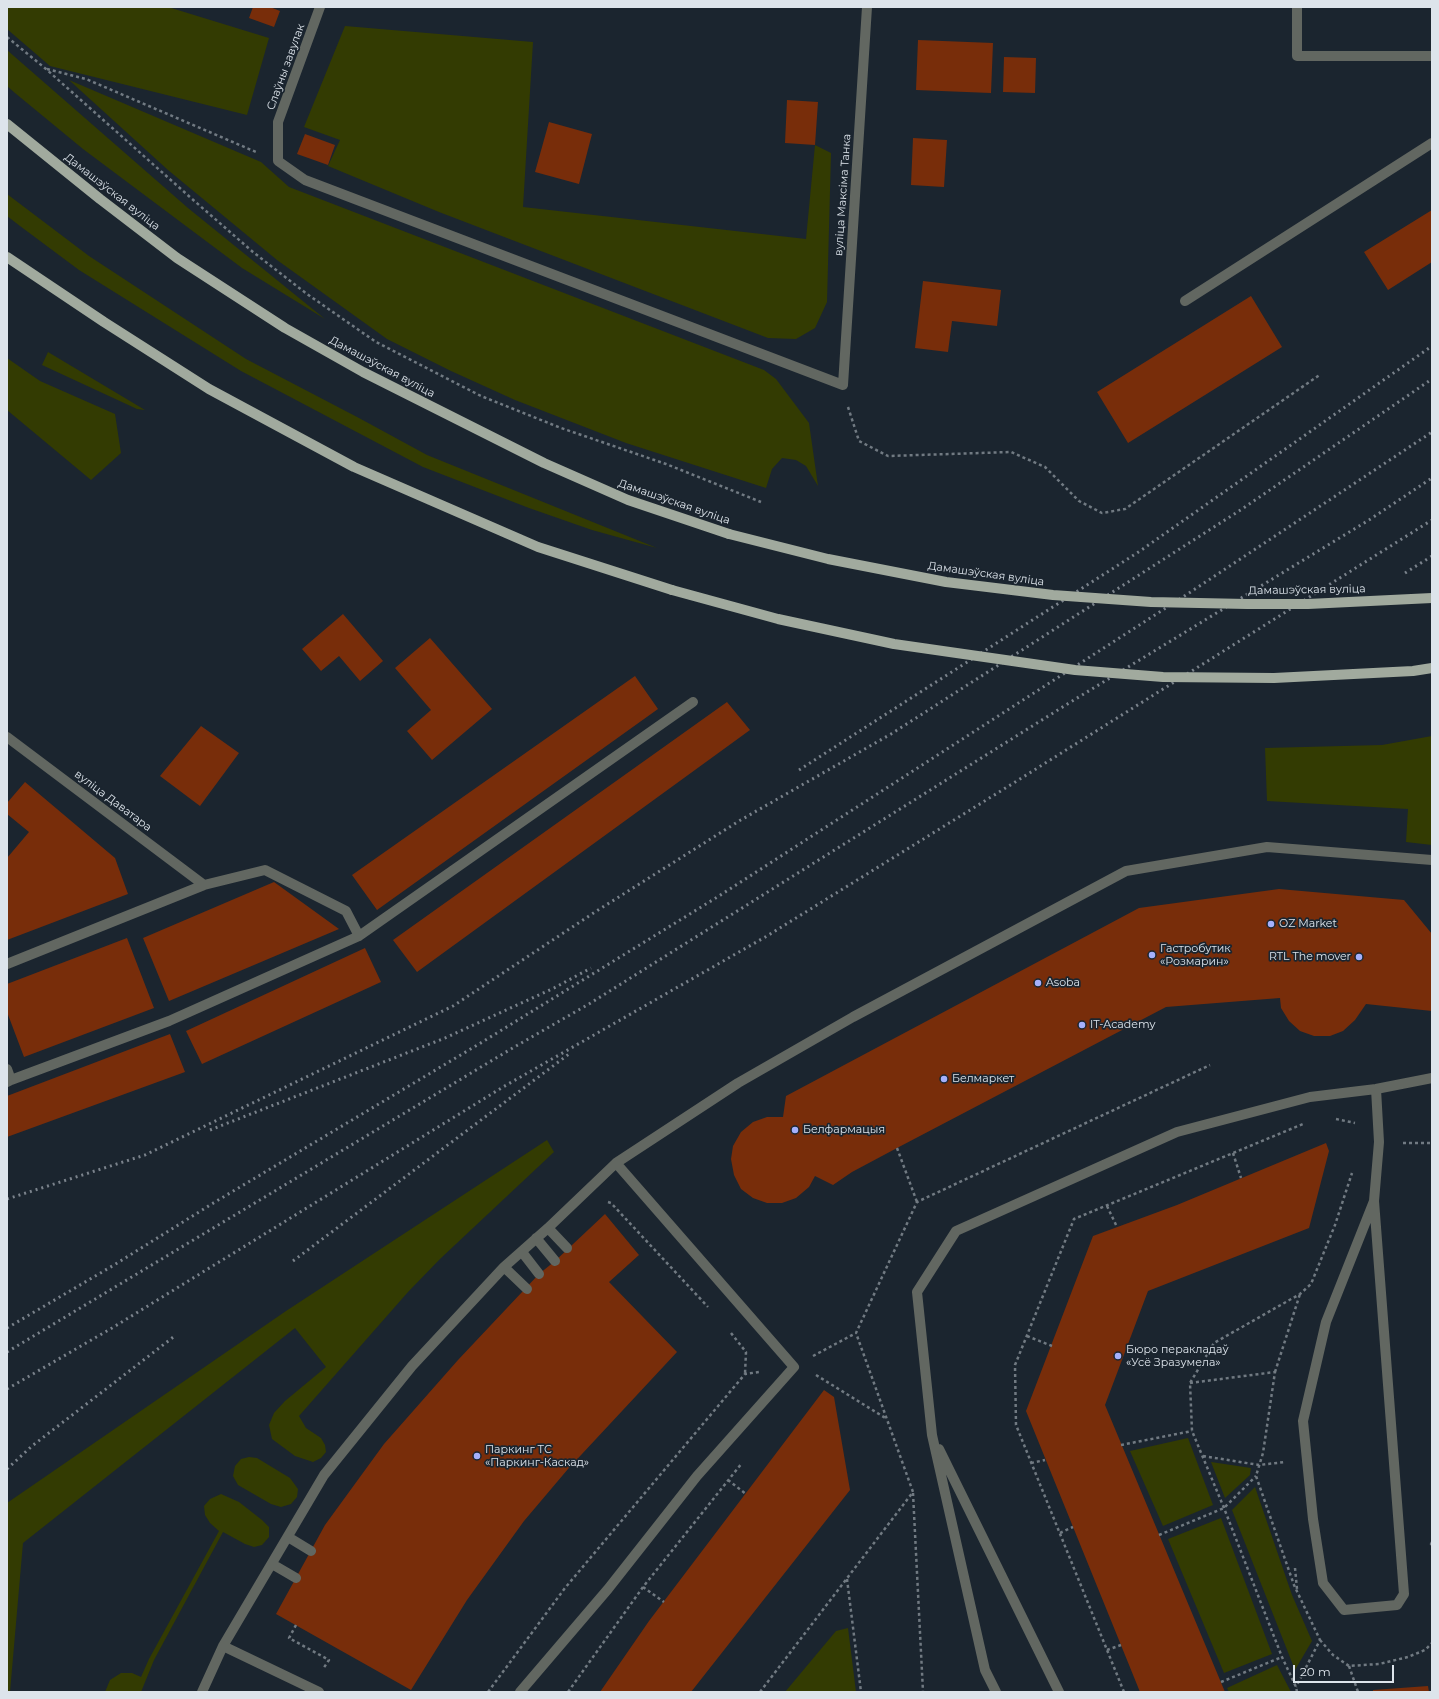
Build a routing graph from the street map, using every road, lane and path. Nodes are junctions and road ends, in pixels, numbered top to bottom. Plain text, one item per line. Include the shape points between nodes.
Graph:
1 (320, 7) edge
2 (867, 7) edge
3 (1297, 7) edge
4 (7, 36) edge
5 (1432, 56) edge
6 (46, 69) junction
7 (7, 124) edge
8 (1432, 143) edge
9 (278, 161) junction
10 (7, 257) edge
11 (1185, 301) dead end
12 (1321, 374) dead end
13 (843, 385) junction
14 (760, 502) dead end
15 (1432, 598) edge
16 (1432, 668) edge
17 (693, 702) dead end
18 (7, 737) edge
19 (1432, 860) edge
20 (204, 885) junction
21 (359, 936) junction
22 (7, 964) edge
23 (7, 1069) edge
24 (1432, 1078) edge
25 (9, 1081) edge
26 (1376, 1089) junction
27 (1331, 1117) dead end
28 (1310, 1122) dead end
29 (1359, 1124) dead end
30 (1379, 1142) junction
31 (1432, 1143) edge
32 (897, 1148) dead end
33 (1233, 1153) junction
34 (616, 1163) junction
35 (1353, 1169) dead end
36 (1241, 1178) dead end
37 (605, 1202) dead end
38 (917, 1202) dead end
39 (1374, 1202) junction
40 (1107, 1206) junction
41 (1117, 1227) dead end
42 (548, 1228) junction
43 (536, 1238) junction
44 (567, 1248) dead end
45 (522, 1252) junction
46 (555, 1261) dead end
47 (504, 1268) junction
48 (539, 1274) dead end
49 (527, 1289) dead end
50 (1300, 1294) junction
51 (714, 1313) dead end
52 (729, 1330) dead end
53 (856, 1333) dead end
54 (1027, 1336) junction
55 (1052, 1346) dead end
56 (794, 1367) junction
57 (1275, 1372) junction
58 (745, 1374) junction
59 (812, 1380) dead end
60 (1190, 1383) junction
61 (886, 1418) junction
62 (1192, 1431) junction
63 (932, 1435) junction
64 (1121, 1445) dead end
65 (1202, 1456) junction
66 (1045, 1460) dead end
67 (743, 1462) dead end
68 (1031, 1463) junction
69 (1259, 1465) junction
70 (1286, 1470) dead end
71 (1256, 1476) junction
72 (728, 1480) junction
73 (913, 1492) junction
74 (746, 1494) dead end
75 (1224, 1508) junction
76 (1073, 1527) dead end
77 (1060, 1533) junction
78 (1159, 1535) dead end
79 (288, 1537) junction
80 (311, 1551) dead end
81 (1295, 1562) dead end
82 (272, 1564) junction
83 (296, 1578) dead end
84 (847, 1578) junction
85 (643, 1587) junction
86 (1298, 1592) junction
87 (664, 1602) dead end
88 (296, 1625) dead end
89 (1320, 1640) junction
90 (1432, 1643) edge
91 (1121, 1645) dead end
92 (223, 1646) junction
93 (1107, 1650) junction
94 (1282, 1657) junction
95 (1349, 1666) junction
96 (320, 1673) dead end
97 (1221, 1682) dead end
98 (528, 1687) edge
99 (1296, 1687) junction
100 (202, 1692) edge
101 (319, 1692) edge
102 (488, 1692) edge
103 (520, 1692) edge
104 (568, 1692) edge
105 (760, 1692) edge
106 (862, 1692) edge
107 (923, 1692) edge
108 (996, 1692) edge
109 (1059, 1692) edge
110 (1124, 1692) edge
111 (1296, 1692) edge
112 (1358, 1692) edge

1 - 9 street, Слаўны завулак via 278,122
2 - 13 street, вуліца Максіма Танка
3 - 5 street via 1297,56
4 - 6 path
6 - 9 path via 86,80
6 - 14 path via 254,252 307,294 376,342 481,396 561,428 666,464
7 - 15 main road, Дамашэўская вуліца, bridge via 177,258 285,328 370,375 544,463 628,500 729,534 828,559 946,582 1053,595 1151,602 1247,604
8 - 11 street
9 - 13 street via 305,180
10 - 16 main road, bridge via 209,389 354,467 538,548 672,590 778,618 894,644 1075,670 1163,678 1274,678
12 - 13 path via 1125,509 1102,513 1079,501 1045,467 1011,452 888,456 859,441 850,418
17 - 21 street
18 - 20 street, вуліца Даватара
19 - 34 street via 1267,847 1126,871 853,1017 738,1083
20 - 21 street via 264,870 346,911
20 - 22 street
21 - 25 street via 169,1020
23 - 25 street
24 - 26 street
26 - 30 street
26 - 63 street via 1310,1098 1177,1132 956,1231 917,1292
27 - 29 path
28 - 33 path
30 - 31 path
30 - 39 street
32 - 38 path
33 - 36 path
33 - 40 path
34 - 42 street
34 - 56 street
35 - 50 path via 1335,1225 1311,1284
37 - 51 path via 611,1203
39 - 39 street via 1326,1322 1303,1421 1322,1583 1344,1610 1397,1605 1404,1594
40 - 41 path
40 - 54 path via 1074,1219
42 - 43 street
42 - 44 street
43 - 45 street
43 - 46 street
45 - 47 street
45 - 48 street
47 - 49 street
47 - 79 street via 412,1366 329,1469
50 - 57 path
50 - 60 path via 1214,1343
52 - 58 path via 746,1352
53 - 61 path
54 - 55 path
54 - 68 path via 1015,1366 1016,1425
56 - 58 path
56 - 98 street via 697,1476
57 - 60 path
57 - 69 path
58 - 102 path via 565,1588
59 - 61 path via 816,1375
60 - 62 path
61 - 73 path
62 - 64 path
62 - 65 path
63 - 108 street via 985,1670
63 - 109 street
65 - 69 path
65 - 75 path
66 - 68 path
67 - 72 path
68 - 77 path
69 - 70 path via 1286,1462
69 - 71 path
71 - 75 path
71 - 86 path
72 - 74 path
72 - 85 path
73 - 84 path
73 - 107 path
75 - 78 path
75 - 94 path
76 - 77 path
77 - 93 path
79 - 80 street
79 - 82 street
81 - 86 path
82 - 83 street
82 - 92 street
84 - 105 path
84 - 106 path
85 - 87 path
85 - 104 path
86 - 89 path
88 - 96 path via 289,1638 329,1660
89 - 95 path via 1333,1655
89 - 99 path
90 - 95 path via 1425,1650 1408,1657 1379,1664
91 - 93 path
92 - 100 street
92 - 101 street
93 - 110 path
94 - 97 path
94 - 99 path
95 - 112 path
98 - 103 street
99 - 111 path

